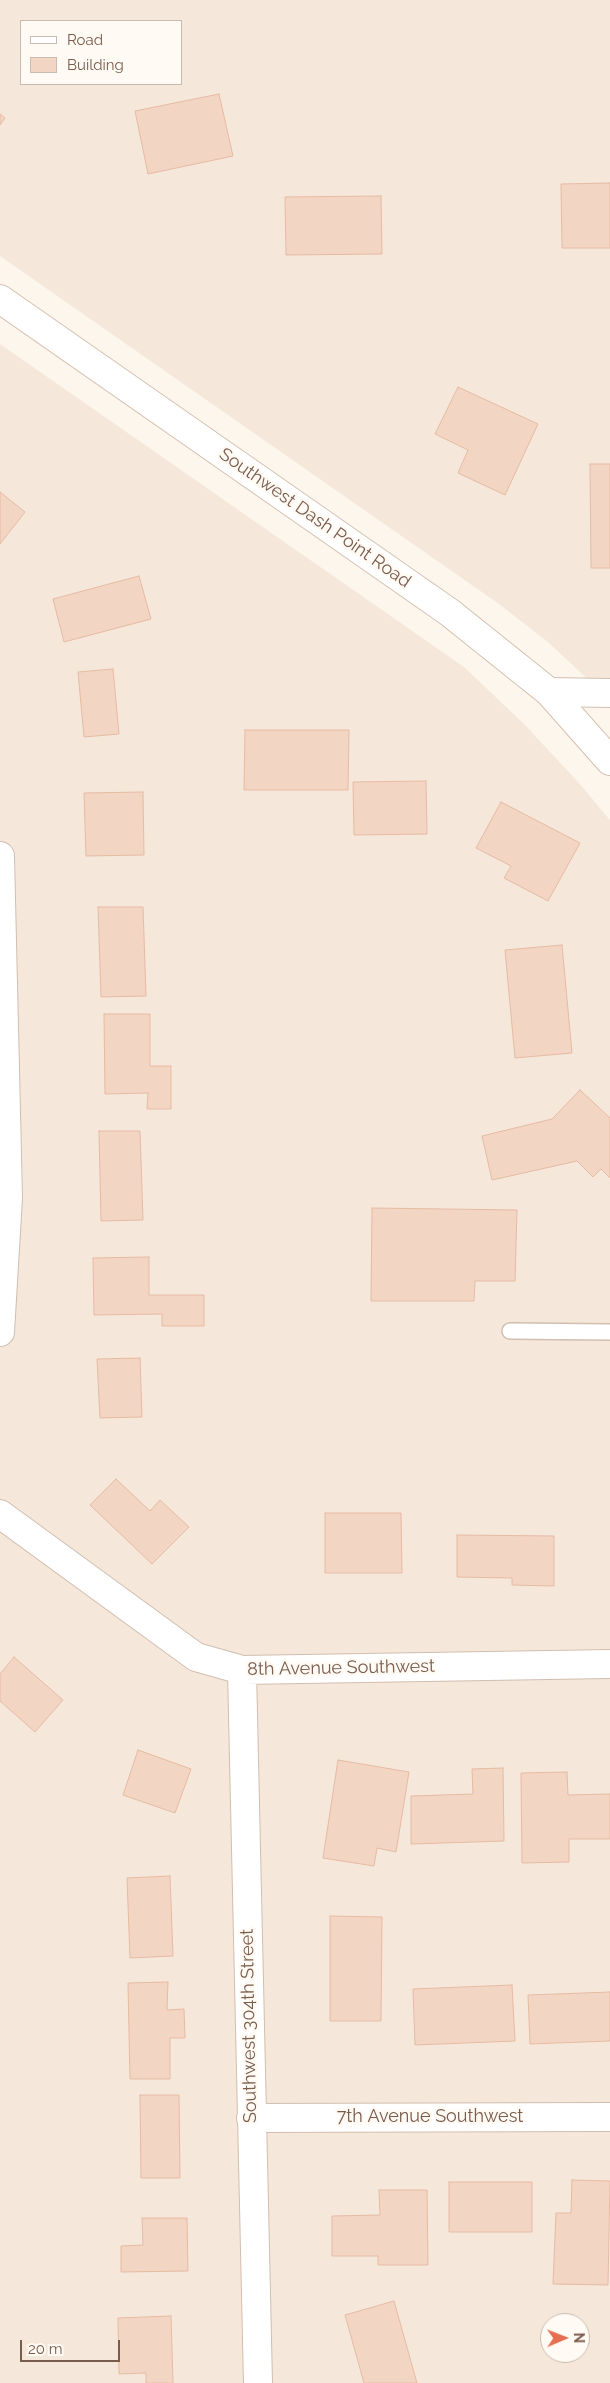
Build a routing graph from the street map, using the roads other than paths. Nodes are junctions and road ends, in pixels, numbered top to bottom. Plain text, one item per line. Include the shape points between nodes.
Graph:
1 (0, 299) edge
2 (549, 692) junction
3 (610, 693) edge
4 (610, 761) edge
5 (0, 856) edge
6 (510, 1331) dead end
7 (0, 1332) edge
8 (610, 1332) edge
9 (0, 1514) edge
10 (610, 1664) edge
11 (242, 1670) junction
12 (610, 2117) edge
13 (251, 2118) junction
14 (258, 2383) edge

1 - 2 street, Southwest Dash Point Road via 449,612
2 - 3 street
2 - 4 street, Southwest Dash Point Road
5 - 7 street via 8,1198
6 - 8 lane
9 - 11 street, 8th Avenue Southwest via 196,1657
10 - 11 street, 8th Avenue Southwest
11 - 13 street, Southwest 304th Street
12 - 13 street, 7th Avenue Southwest
13 - 14 street, Southwest 304th Street

